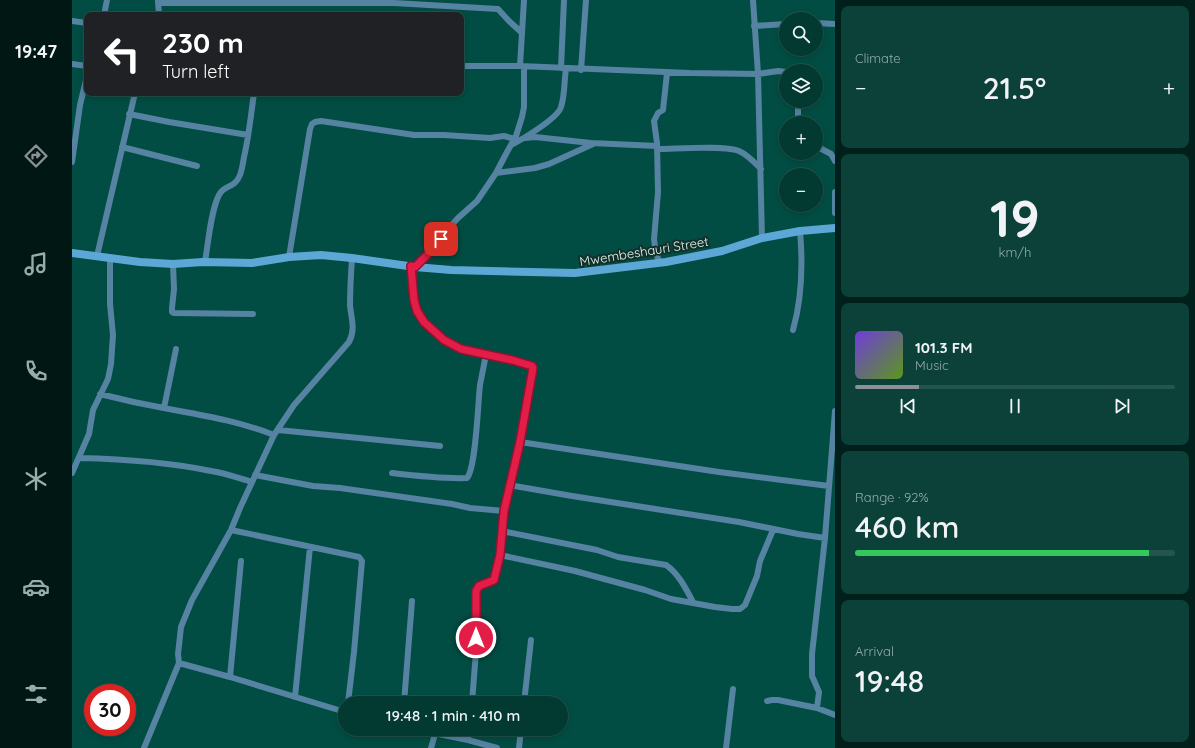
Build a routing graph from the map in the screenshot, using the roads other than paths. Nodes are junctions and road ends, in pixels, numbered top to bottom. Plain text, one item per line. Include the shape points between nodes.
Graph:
1 (107, 0) edge
2 (524, 0) edge
3 (564, 0) edge
4 (586, 0) edge
5 (753, 0) edge
6 (158, 2) edge
7 (105, 12) edge
8 (159, 12) edge
9 (72, 21) edge
10 (84, 23) edge
11 (823, 23) edge
12 (779, 24) edge
13 (835, 24) edge
14 (754, 26) junction
15 (521, 32) junction
16 (72, 64) edge
17 (84, 66) edge
18 (464, 66) edge
19 (522, 67) junction
20 (564, 69) junction
21 (581, 70) junction
22 (779, 71) edge
23 (667, 73) junction
24 (758, 74) junction
25 (84, 88) edge
26 (134, 96) edge
27 (254, 96) edge
28 (129, 114) junction
29 (248, 135) junction
30 (525, 138) junction
31 (513, 142) junction
32 (595, 144) junction
33 (122, 147) junction
34 (657, 148) junction
35 (823, 150) edge
36 (835, 161) edge
37 (72, 162) edge
38 (197, 166) dead end
39 (761, 169) junction
40 (496, 173) junction
41 (835, 192) edge
42 (835, 213) edge
43 (835, 228) edge
44 (800, 232) junction
45 (762, 238) junction
46 (72, 253) edge
47 (97, 256) junction
48 (288, 257) junction
49 (352, 258) junction
50 (110, 259) junction
51 (205, 262) junction
52 (659, 263) junction
53 (173, 264) junction
54 (413, 267) junction
55 (253, 314) dead end
56 (793, 330) dead end
57 (176, 349) dead end
58 (486, 354) junction
59 (100, 394) junction
60 (164, 408) junction
61 (835, 411) edge
62 (276, 433) junction
63 (520, 442) junction
64 (440, 446) dead end
65 (79, 458) junction
66 (72, 473) edge
67 (392, 473) dead end
68 (255, 475) junction
69 (252, 482) junction
70 (510, 485) junction
71 (829, 486) junction
72 (504, 511) junction
73 (231, 530) junction
74 (773, 530) junction
75 (502, 531) junction
76 (825, 538) junction
77 (310, 547) junction
78 (500, 555) junction
79 (241, 561) dead end
80 (412, 601) dead end
81 (693, 602) junction
82 (531, 640) dead end
83 (178, 663) junction
84 (230, 677) junction
85 (733, 689) dead end
86 (349, 696) edge
87 (405, 696) edge
88 (473, 696) edge
89 (525, 696) edge
90 (295, 697) junction
91 (767, 701) dead end
92 (817, 708) junction
93 (338, 710) edge
94 (835, 715) edge
95 (435, 736) edge
96 (446, 736) edge
97 (468, 736) edge
98 (520, 736) edge
99 (468, 740) junction
100 (144, 748) edge
101 (432, 748) edge
102 (497, 748) edge
103 (519, 748) edge
104 (726, 748) edge

1 - 7 street
2 - 15 street
3 - 20 street
4 - 21 street
5 - 14 street
6 - 8 street
6 - 15 street via 394,3 498,9
9 - 10 street
11 - 13 street
12 - 14 street
14 - 24 street
15 - 19 street
16 - 17 street
18 - 19 street
19 - 20 street
19 - 31 street via 524,107
20 - 21 street
20 - 30 street via 561,107 558,114
21 - 23 street
22 - 24 street
23 - 24 street
23 - 34 street via 663,110 654,121
24 - 39 street
25 - 37 street
26 - 28 street
27 - 29 street
28 - 29 street
28 - 33 street
29 - 51 street via 237,182 223,190 216,203
30 - 31 street
30 - 32 street
31 - 40 street
31 - 48 street via 504,136 490,138 414,135 315,122 310,129
32 - 34 street
32 - 40 street via 542,166
33 - 38 street
33 - 47 street
34 - 39 street via 736,150 748,156
34 - 52 street via 658,192 654,239
35 - 36 street via 831,154
39 - 45 street
40 - 54 street via 477,201
41 - 42 street
43 - 44 street, Mwembeshauri Street
44 - 45 street, Mwembeshauri Street
44 - 56 street via 800,293
45 - 52 street, Mwembeshauri Street via 722,250
46 - 47 street, Mwembeshauri Street
47 - 50 street, Mwembeshauri Street
48 - 49 street, Mwembeshauri Street via 321,255
48 - 51 street, Mwembeshauri Street via 252,263
49 - 54 street, Mwembeshauri Street
49 - 62 street via 352,336 294,405
50 - 53 street, Mwembeshauri Street
50 - 59 street via 113,335 111,364 108,379
51 - 53 street, Mwembeshauri Street
52 - 54 street, Mwembeshauri Street via 575,273
53 - 55 street via 172,312
54 - 58 street via 414,300 424,322 444,340 461,349
57 - 60 street
58 - 63 street via 533,368
58 - 67 street via 470,475 467,478 458,478
59 - 60 street
59 - 65 street via 89,434
60 - 62 street
61 - 71 street
62 - 64 street
62 - 68 street
63 - 70 street
63 - 71 street
65 - 66 street
65 - 69 street via 111,458 158,463 211,471
68 - 69 street
68 - 72 street via 314,486
69 - 73 street
70 - 72 street
70 - 74 street via 739,522
71 - 76 street
72 - 75 street
73 - 77 street
73 - 83 street via 192,600 181,627
74 - 76 street
74 - 81 street via 746,606 732,609
75 - 78 street
75 - 81 street via 666,565 676,574
76 - 92 street via 811,660 812,676 819,692
77 - 86 street via 359,557 362,561
77 - 90 street
78 - 81 street via 582,573 671,599
78 - 88 street via 494,580 479,586 476,591
79 - 84 street
80 - 87 street
82 - 89 street
83 - 84 street
83 - 100 street
84 - 90 street
85 - 104 street
90 - 93 street
91 - 92 street via 778,700
92 - 94 street
95 - 101 street
96 - 99 street
97 - 99 street
98 - 103 street
99 - 102 street

